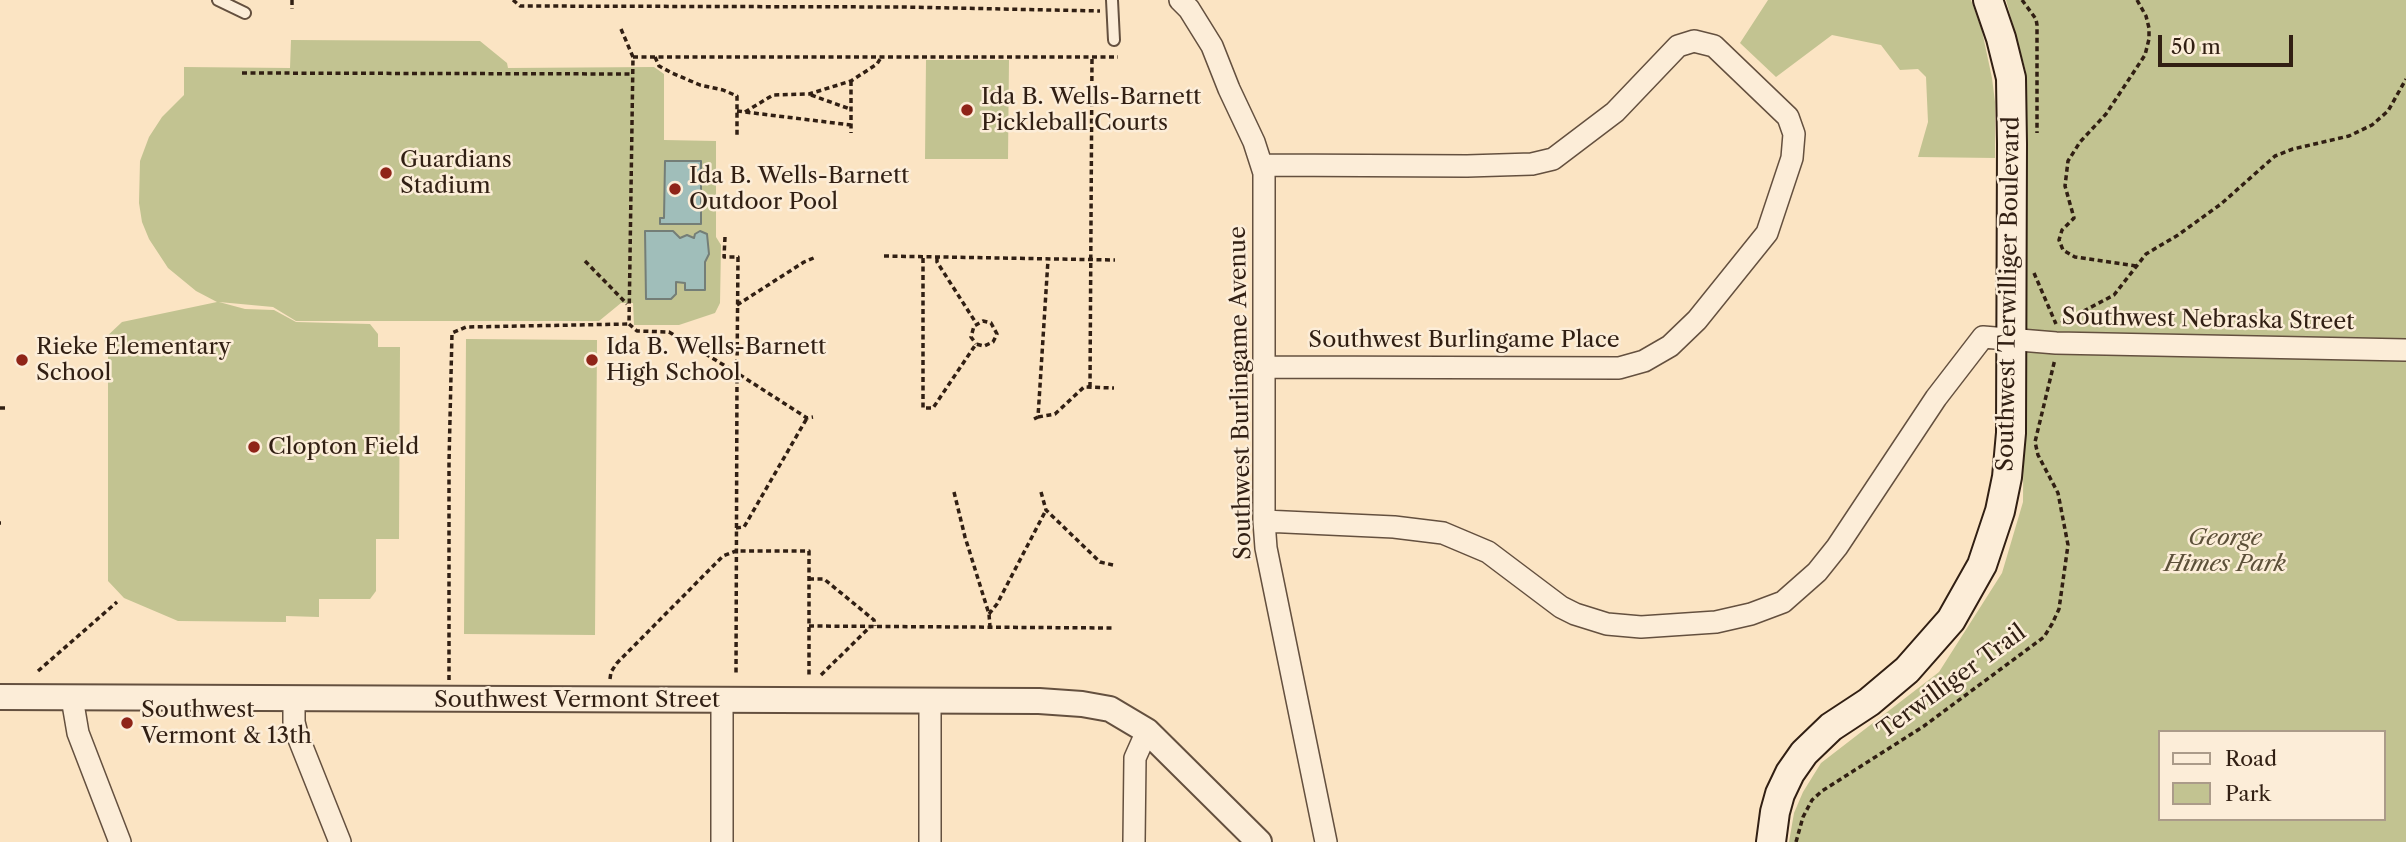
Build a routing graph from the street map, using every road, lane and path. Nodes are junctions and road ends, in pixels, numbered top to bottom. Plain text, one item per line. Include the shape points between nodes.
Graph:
1 (218, 0) edge
2 (292, 0) edge
3 (513, 0) edge
4 (1180, 0) edge
5 (1988, 0) edge
6 (2137, 0) edge
7 (1109, 5) edge
8 (292, 9) dead end
9 (245, 13) dead end
10 (621, 29) dead end
11 (1114, 40) dead end
12 (882, 55) junction
13 (633, 57) junction
14 (654, 57) junction
15 (1092, 57) junction
16 (1118, 57) dead end
17 (242, 73) dead end
18 (633, 74) junction
19 (2406, 79) edge
20 (851, 80) junction
21 (809, 94) junction
22 (851, 109) junction
23 (737, 111) junction
24 (745, 112) junction
25 (851, 125) junction
26 (851, 133) dead end
27 (737, 137) dead end
28 (1263, 165) junction
29 (724, 237) dead end
30 (884, 256) dead end
31 (816, 257) dead end
32 (923, 258) junction
33 (937, 258) junction
34 (1048, 260) junction
35 (1091, 260) junction
36 (1115, 260) dead end
37 (585, 261) dead end
38 (2137, 266) junction
39 (737, 304) junction
40 (629, 305) junction
41 (976, 323) junction
42 (629, 324) junction
43 (2056, 325) dead end
44 (2010, 339) junction
45 (976, 344) junction
46 (2406, 349) edge
47 (2056, 356) dead end
48 (1265, 367) junction
49 (737, 373) junction
50 (1090, 387) junction
51 (1114, 388) dead end
52 (0, 408) edge
53 (7, 408) dead end
54 (813, 417) dead end
55 (807, 418) junction
56 (954, 492) dead end
57 (1041, 492) dead end
58 (1046, 510) junction
59 (1264, 521) junction
60 (736, 528) junction
61 (736, 551) junction
62 (1113, 565) dead end
63 (809, 579) junction
64 (117, 602) dead end
65 (989, 614) junction
66 (809, 626) junction
67 (873, 626) junction
68 (990, 626) junction
69 (1112, 628) dead end
70 (38, 671) dead end
71 (736, 675) dead end
72 (809, 675) dead end
73 (821, 675) dead end
74 (0, 698) edge
75 (72, 698) junction
76 (294, 698) junction
77 (450, 699) junction
78 (611, 700) junction
79 (722, 701) junction
80 (930, 702) junction
81 (1147, 731) junction
82 (120, 842) edge
83 (340, 842) edge
84 (722, 842) edge
85 (930, 842) edge
86 (1134, 842) edge
87 (1259, 842) edge
88 (1326, 842) edge
89 (1771, 842) edge
90 (1796, 842) edge

1 - 9 lane
2 - 8 path
3 - 7 path via 520,6
4 - 28 street, Southwest Burlingame Avenue via 1212,46
5 - 44 main road, Southwest Terwilliger Boulevard via 2011,78
6 - 38 path via 2149,28 2145,55 2068,161 2064,186 2074,218 2059,240 2063,250 2075,257
7 - 11 lane
10 - 13 path
12 - 14 path
12 - 15 path
12 - 20 path via 877,64
13 - 14 path
13 - 18 path
14 - 23 path via 672,73 734,94
15 - 16 path
15 - 35 path
17 - 18 path
18 - 40 path
19 - 38 path via 2388,111 2372,125 2275,156 2221,204 2150,251
20 - 21 path
20 - 22 path
21 - 22 path
21 - 24 path via 773,95
22 - 25 path
23 - 24 path
23 - 27 path
24 - 25 path
25 - 26 path
28 - 48 street, Southwest Burlingame Avenue
28 - 48 street, Southwest Burlingame Place via 1467,166 1553,159 1615,112 1678,46 1694,41 1714,46 1788,117 1794,134 1792,158 1768,233 1697,320 1670,346 1644,361 1619,368
29 - 39 path via 724,257 738,257
30 - 32 path
31 - 39 path
32 - 33 path
32 - 45 path via 923,408 933,408
33 - 34 path
33 - 41 path
34 - 35 path
34 - 50 path via 1036,418 1055,414 1082,388
35 - 36 path
35 - 50 path
37 - 40 path
38 - 43 path via 2114,295
39 - 49 path
40 - 42 path
41 - 45 path via 971,333
41 - 45 path via 991,323 997,334 989,345
42 - 49 path via 637,331 669,332
42 - 77 path via 466,327 452,333
44 - 46 street, Southwest Nebraska Street
44 - 59 street, Southwest Nebraska Street via 1980,339 1817,572 1783,602 1751,614 1660,627 1607,624 1561,607 1488,552 1443,533
44 - 89 main road, Southwest Terwilliger Boulevard via 2010,454 2000,511 1982,565 1951,620 1921,656 1804,753 1780,794
47 - 90 path, Terwilliger Trail via 2035,442 2058,493 2068,545 2062,596 2052,624 2044,637 1924,726 1822,791 1803,817
48 - 59 street, Southwest Burlingame Avenue
49 - 55 path
49 - 60 path
50 - 51 path
52 - 53 path
54 - 55 path
55 - 60 path via 744,527
56 - 65 path
57 - 58 path
58 - 62 path via 1100,562
58 - 65 path
59 - 88 street, Southwest Burlingame Avenue via 1269,569
60 - 61 path
61 - 63 path via 809,551
61 - 71 path
61 - 78 path via 723,556 617,663 610,674
63 - 66 path
63 - 67 path via 824,579 874,620
64 - 70 path
65 - 68 path
66 - 67 path
66 - 72 path
67 - 68 path
67 - 73 path
68 - 69 path
74 - 75 street, Southwest Vermont Street
75 - 76 street, Southwest Vermont Street
75 - 82 street via 78,733
76 - 77 street, Southwest Vermont Street
76 - 83 street via 297,734
77 - 78 street, Southwest Vermont Street
78 - 79 street, Southwest Vermont Street
79 - 80 street, Southwest Vermont Street
79 - 84 street
80 - 81 street, Southwest Vermont Street via 1082,704 1110,709
80 - 85 street
81 - 86 street via 1135,758
81 - 87 street, Southwest Vermont Street

